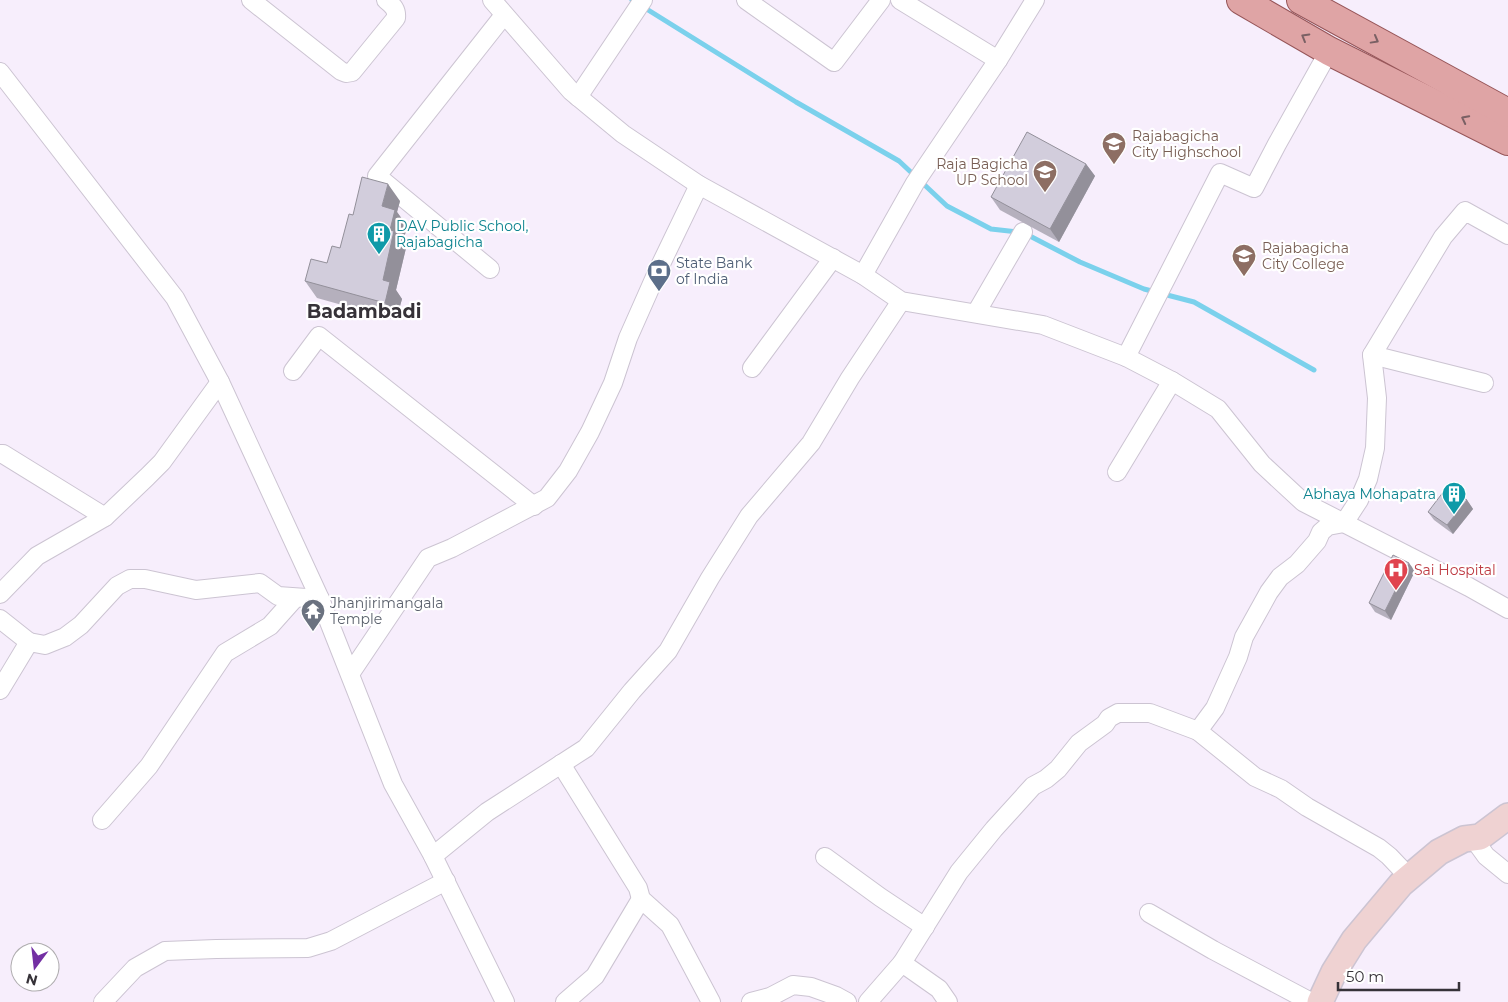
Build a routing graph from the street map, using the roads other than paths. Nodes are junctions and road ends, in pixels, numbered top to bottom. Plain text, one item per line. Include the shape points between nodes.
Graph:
1 (251, 0) edge
2 (386, 0) edge
3 (492, 0) edge
4 (643, 0) edge
5 (746, 0) edge
6 (881, 0) edge
7 (900, 0) edge
8 (1035, 0) edge
9 (1241, 0) edge
10 (1301, 0) edge
11 (504, 15) junction
12 (1329, 51) junction
13 (998, 60) junction
14 (0, 72) edge
15 (578, 97) junction
16 (1508, 113) edge
17 (1508, 142) edge
18 (699, 185) junction
19 (1024, 232) dead end
20 (1508, 235) edge
21 (833, 258) junction
22 (490, 269) dead end
23 (863, 275) junction
24 (901, 301) junction
25 (976, 313) junction
26 (1372, 355) junction
27 (1126, 357) junction
28 (752, 368) dead end
29 (294, 371) dead end
30 (1172, 381) junction
31 (220, 382) junction
32 (1484, 383) dead end
33 (0, 454) edge
34 (1117, 472) dead end
35 (534, 506) junction
36 (105, 517) junction
37 (1344, 523) junction
38 (0, 594) edge
39 (295, 598) junction
40 (320, 599) junction
41 (1508, 609) edge
42 (0, 619) edge
43 (29, 642) junction
44 (350, 674) junction
45 (0, 690) edge
46 (1198, 731) junction
47 (561, 764) junction
48 (1508, 816) edge
49 (102, 820) dead end
50 (1473, 838) junction
51 (433, 856) junction
52 (825, 857) dead end
53 (1508, 874) edge
54 (1409, 877) junction
55 (446, 881) junction
56 (641, 898) junction
57 (1149, 914) dead end
58 (924, 926) junction
59 (902, 962) junction
60 (103, 1002) edge
61 (505, 1002) edge
62 (564, 1002) edge
63 (711, 1002) edge
64 (751, 1002) edge
65 (846, 1002) edge
66 (868, 1002) edge
67 (948, 1002) edge
68 (1311, 1002) edge
69 (1320, 1002) edge

1 - 2 street via 346,73 352,72 396,18 397,12
3 - 11 street
4 - 15 street
5 - 6 street via 834,62
7 - 13 street
8 - 13 street
12 -> 9 main road
10 -> 16 main road
11 - 15 street
11 - 22 street via 377,176
17 -> 12 main road
12 - 27 street via 1254,188 1220,172
13 - 23 street via 915,183
14 - 31 street via 175,298
15 - 18 street via 623,134
18 - 21 street
18 - 35 street via 628,338 613,382 590,432 568,471 547,498
19 - 25 street
20 - 26 street via 1465,211 1443,237
21 - 23 street
21 - 28 street
23 - 24 street
24 - 25 street
24 - 47 street via 811,443 749,516 668,650 586,748
25 - 27 street via 1043,324
26 - 32 street
26 - 37 street via 1377,398 1375,448 1368,479
27 - 30 street
29 - 35 street via 319,336
30 - 34 street
30 - 37 street via 1218,409 1262,464 1303,502
31 - 36 street via 162,462
31 - 40 street
33 - 36 street
35 - 44 street via 428,558
36 - 38 street via 37,556
37 - 41 street
37 - 46 street via 1328,526 1321,532 1297,564 1272,588 1244,637 1214,708
39 - 40 street
39 - 43 street via 278,596 260,583 196,590 145,578 130,579 117,586 81,626 65,637 45,645
39 - 49 street via 270,626 225,653 149,766
40 - 44 street
42 - 43 street
43 - 45 street
44 - 51 street via 393,784
46 - 54 street via 1255,777 1281,789 1379,848
46 - 58 street via 1150,713 1118,713 1109,718 1012,808 958,872
47 - 51 street via 487,812
47 - 56 street via 638,888
48 - 50 street via 1480,837
50 - 53 street via 1486,856
50 - 54 street via 1459,841 1439,852
51 - 55 street
52 - 58 street
54 - 69 street via 1354,940
55 - 60 street via 331,942 308,948 165,951 135,968
55 - 61 street
56 - 62 street via 595,976
56 - 63 street via 670,924
57 - 68 street
58 - 59 street
59 - 66 street
59 - 67 street via 939,989
64 - 65 street via 793,985 811,987

